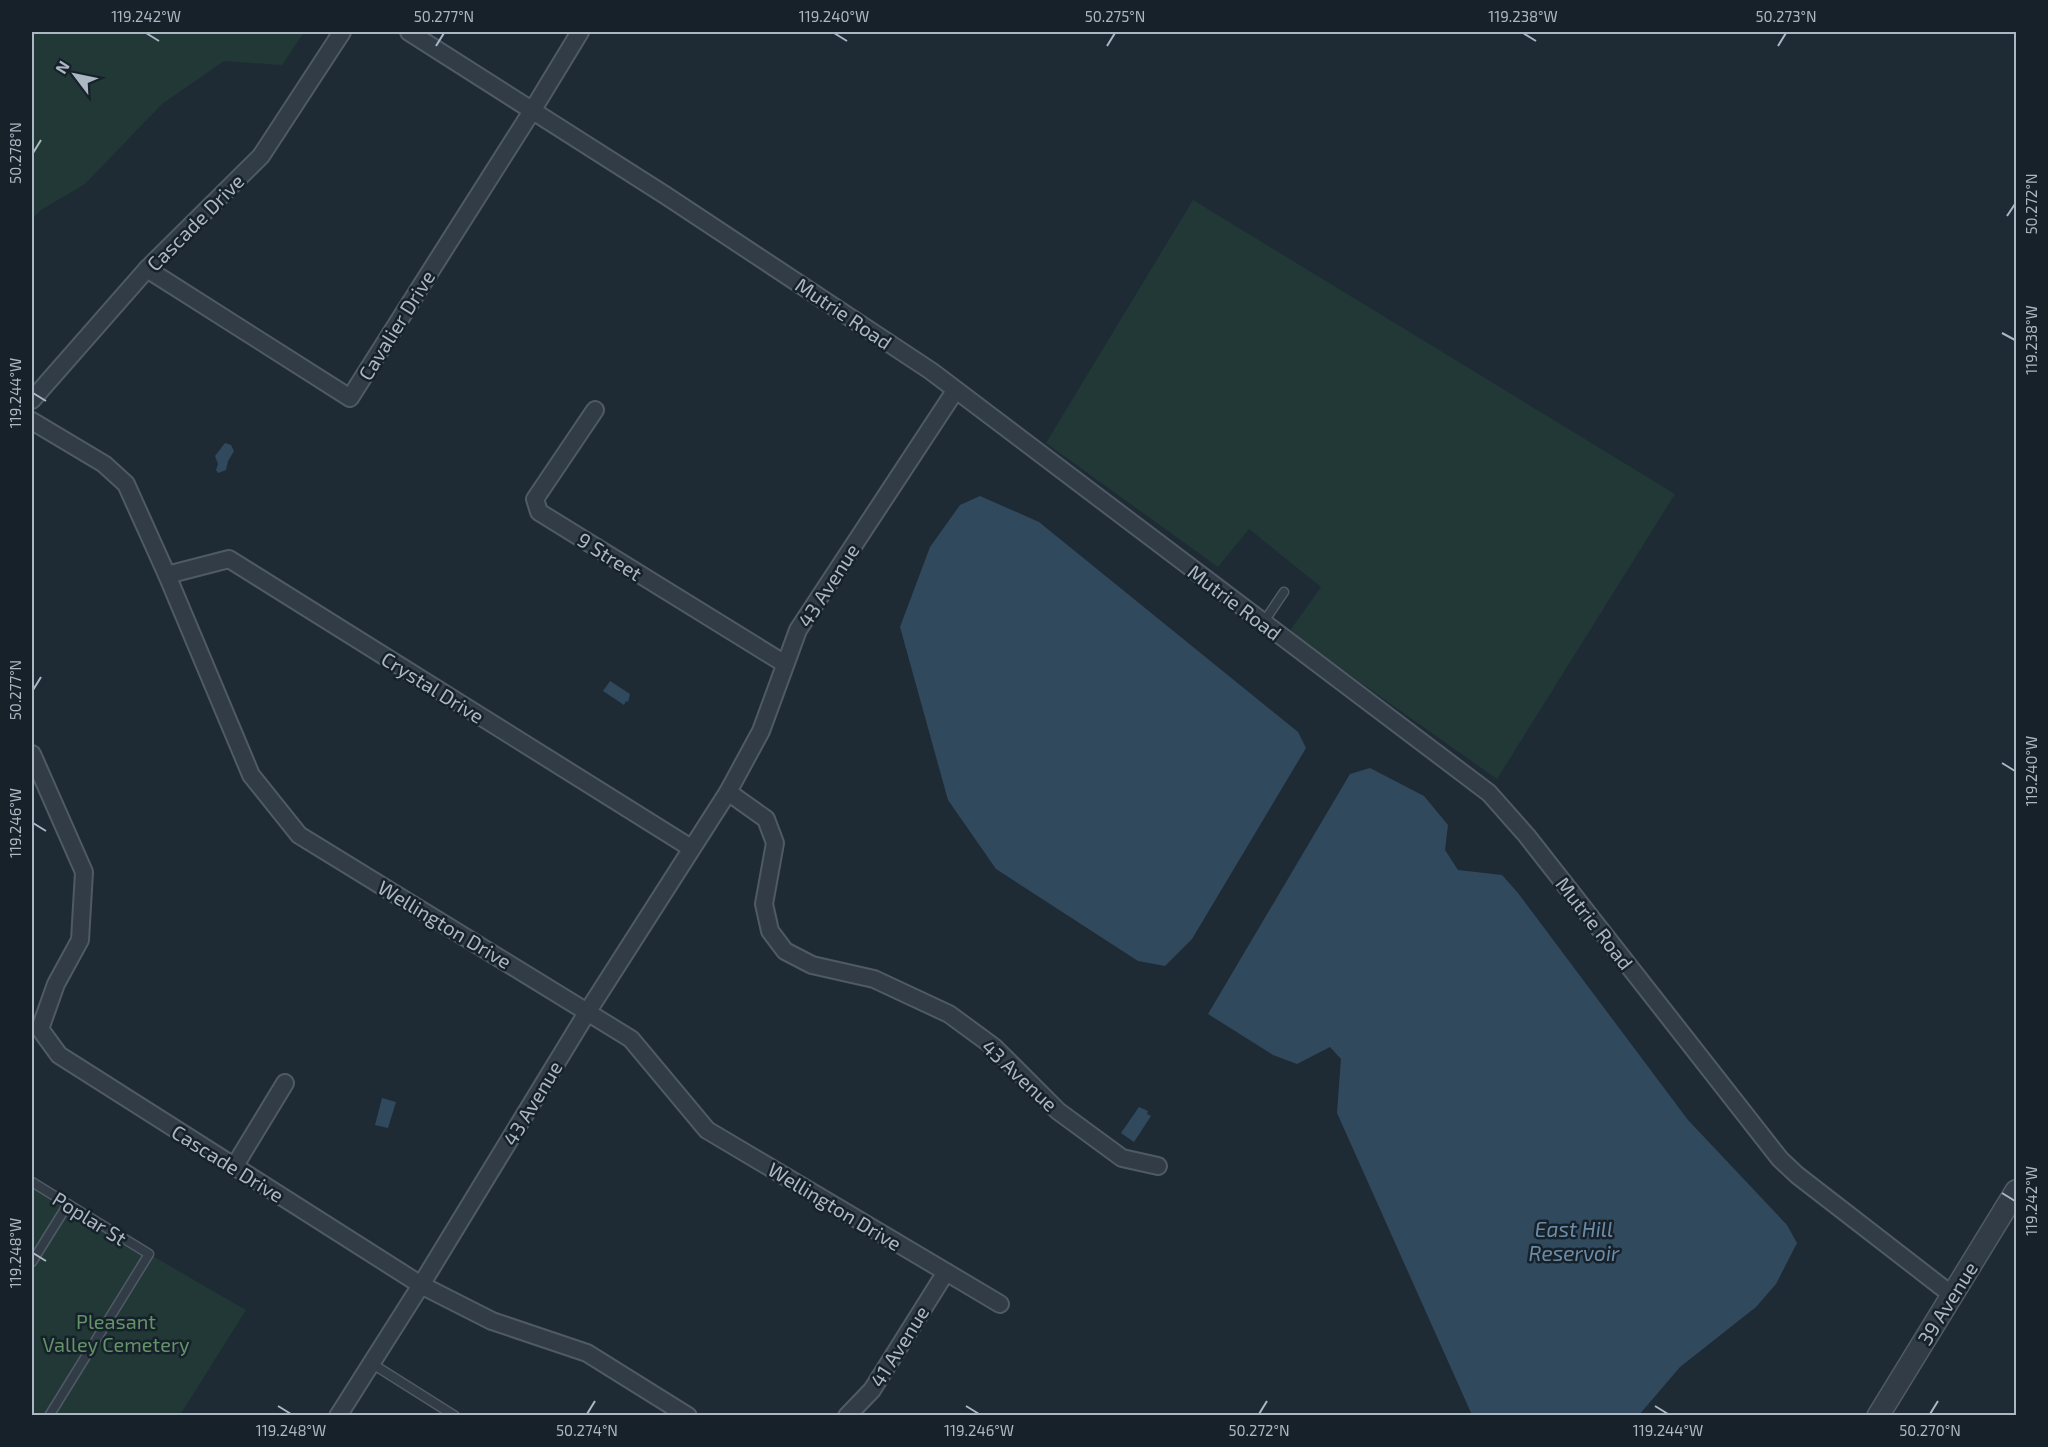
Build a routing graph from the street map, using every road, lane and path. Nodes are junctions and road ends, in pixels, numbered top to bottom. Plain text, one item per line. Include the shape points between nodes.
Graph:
1 (342, 32) edge
2 (409, 32) edge
3 (579, 32) edge
4 (532, 111) junction
5 (147, 269) junction
6 (955, 391) junction
7 (32, 400) edge
8 (594, 410) dead end
9 (32, 421) edge
10 (167, 575) junction
11 (1284, 592) dead end
12 (1263, 623) junction
13 (784, 664) junction
14 (32, 754) edge
15 (728, 792) junction
16 (691, 848) junction
17 (588, 1011) junction
18 (285, 1083) dead end
19 (234, 1167) junction
20 (1158, 1167) dead end
21 (32, 1182) edge
22 (2016, 1191) edge
23 (68, 1204) junction
24 (32, 1262) edge
25 (946, 1272) junction
26 (421, 1285) junction
27 (1952, 1294) junction
28 (1000, 1304) dead end
29 (371, 1363) junction
30 (49, 1416) edge
31 (338, 1416) edge
32 (456, 1416) edge
33 (688, 1416) edge
34 (847, 1416) edge
35 (1878, 1416) edge

1 - 5 street, Cascade Drive via 261,156
2 - 4 street, Mutrie Road
3 - 4 street
4 - 5 street, Cavalier Drive via 350,398
4 - 6 street, Mutrie Road via 675,201 931,371
5 - 7 street, Cascade Drive
6 - 12 street, Mutrie Road
6 - 13 street, 43 Avenue via 798,630
8 - 13 street, 9 Street via 535,499 539,512
9 - 10 street, Wellington Drive via 104,464 126,484
10 - 16 street, Crystal Drive via 229,559
10 - 17 street, Wellington Drive via 251,775 299,835
11 - 12 lane
12 - 27 street, Mutrie Road via 1488,793 1527,836 1780,1159
13 - 15 street, 43 Avenue via 761,731
14 - 19 street, Cascade Drive via 84,872 80,940 56,984 40,1029 59,1055
15 - 16 street, 43 Avenue
15 - 20 street, 43 Avenue via 766,819 775,843 764,904 770,931 785,951 812,965 874,979 949,1014 994,1047 1058,1111 1122,1158
16 - 17 street, 43 Avenue
17 - 25 street, Wellington Drive via 631,1039 707,1130
17 - 26 street, 43 Avenue
18 - 19 street
19 - 26 street, Cascade Drive
21 - 23 lane, Poplar St
22 - 27 street, 39 Avenue
23 - 24 lane
23 - 30 lane, Poplar St via 149,1254
25 - 28 street, Wellington Drive
25 - 34 street, 41 Avenue via 872,1390
26 - 29 street, 43 Avenue
26 - 33 street, Cascade Drive via 492,1321 587,1353
27 - 35 street, 39 Avenue
29 - 31 street, 43 Avenue
29 - 32 lane

